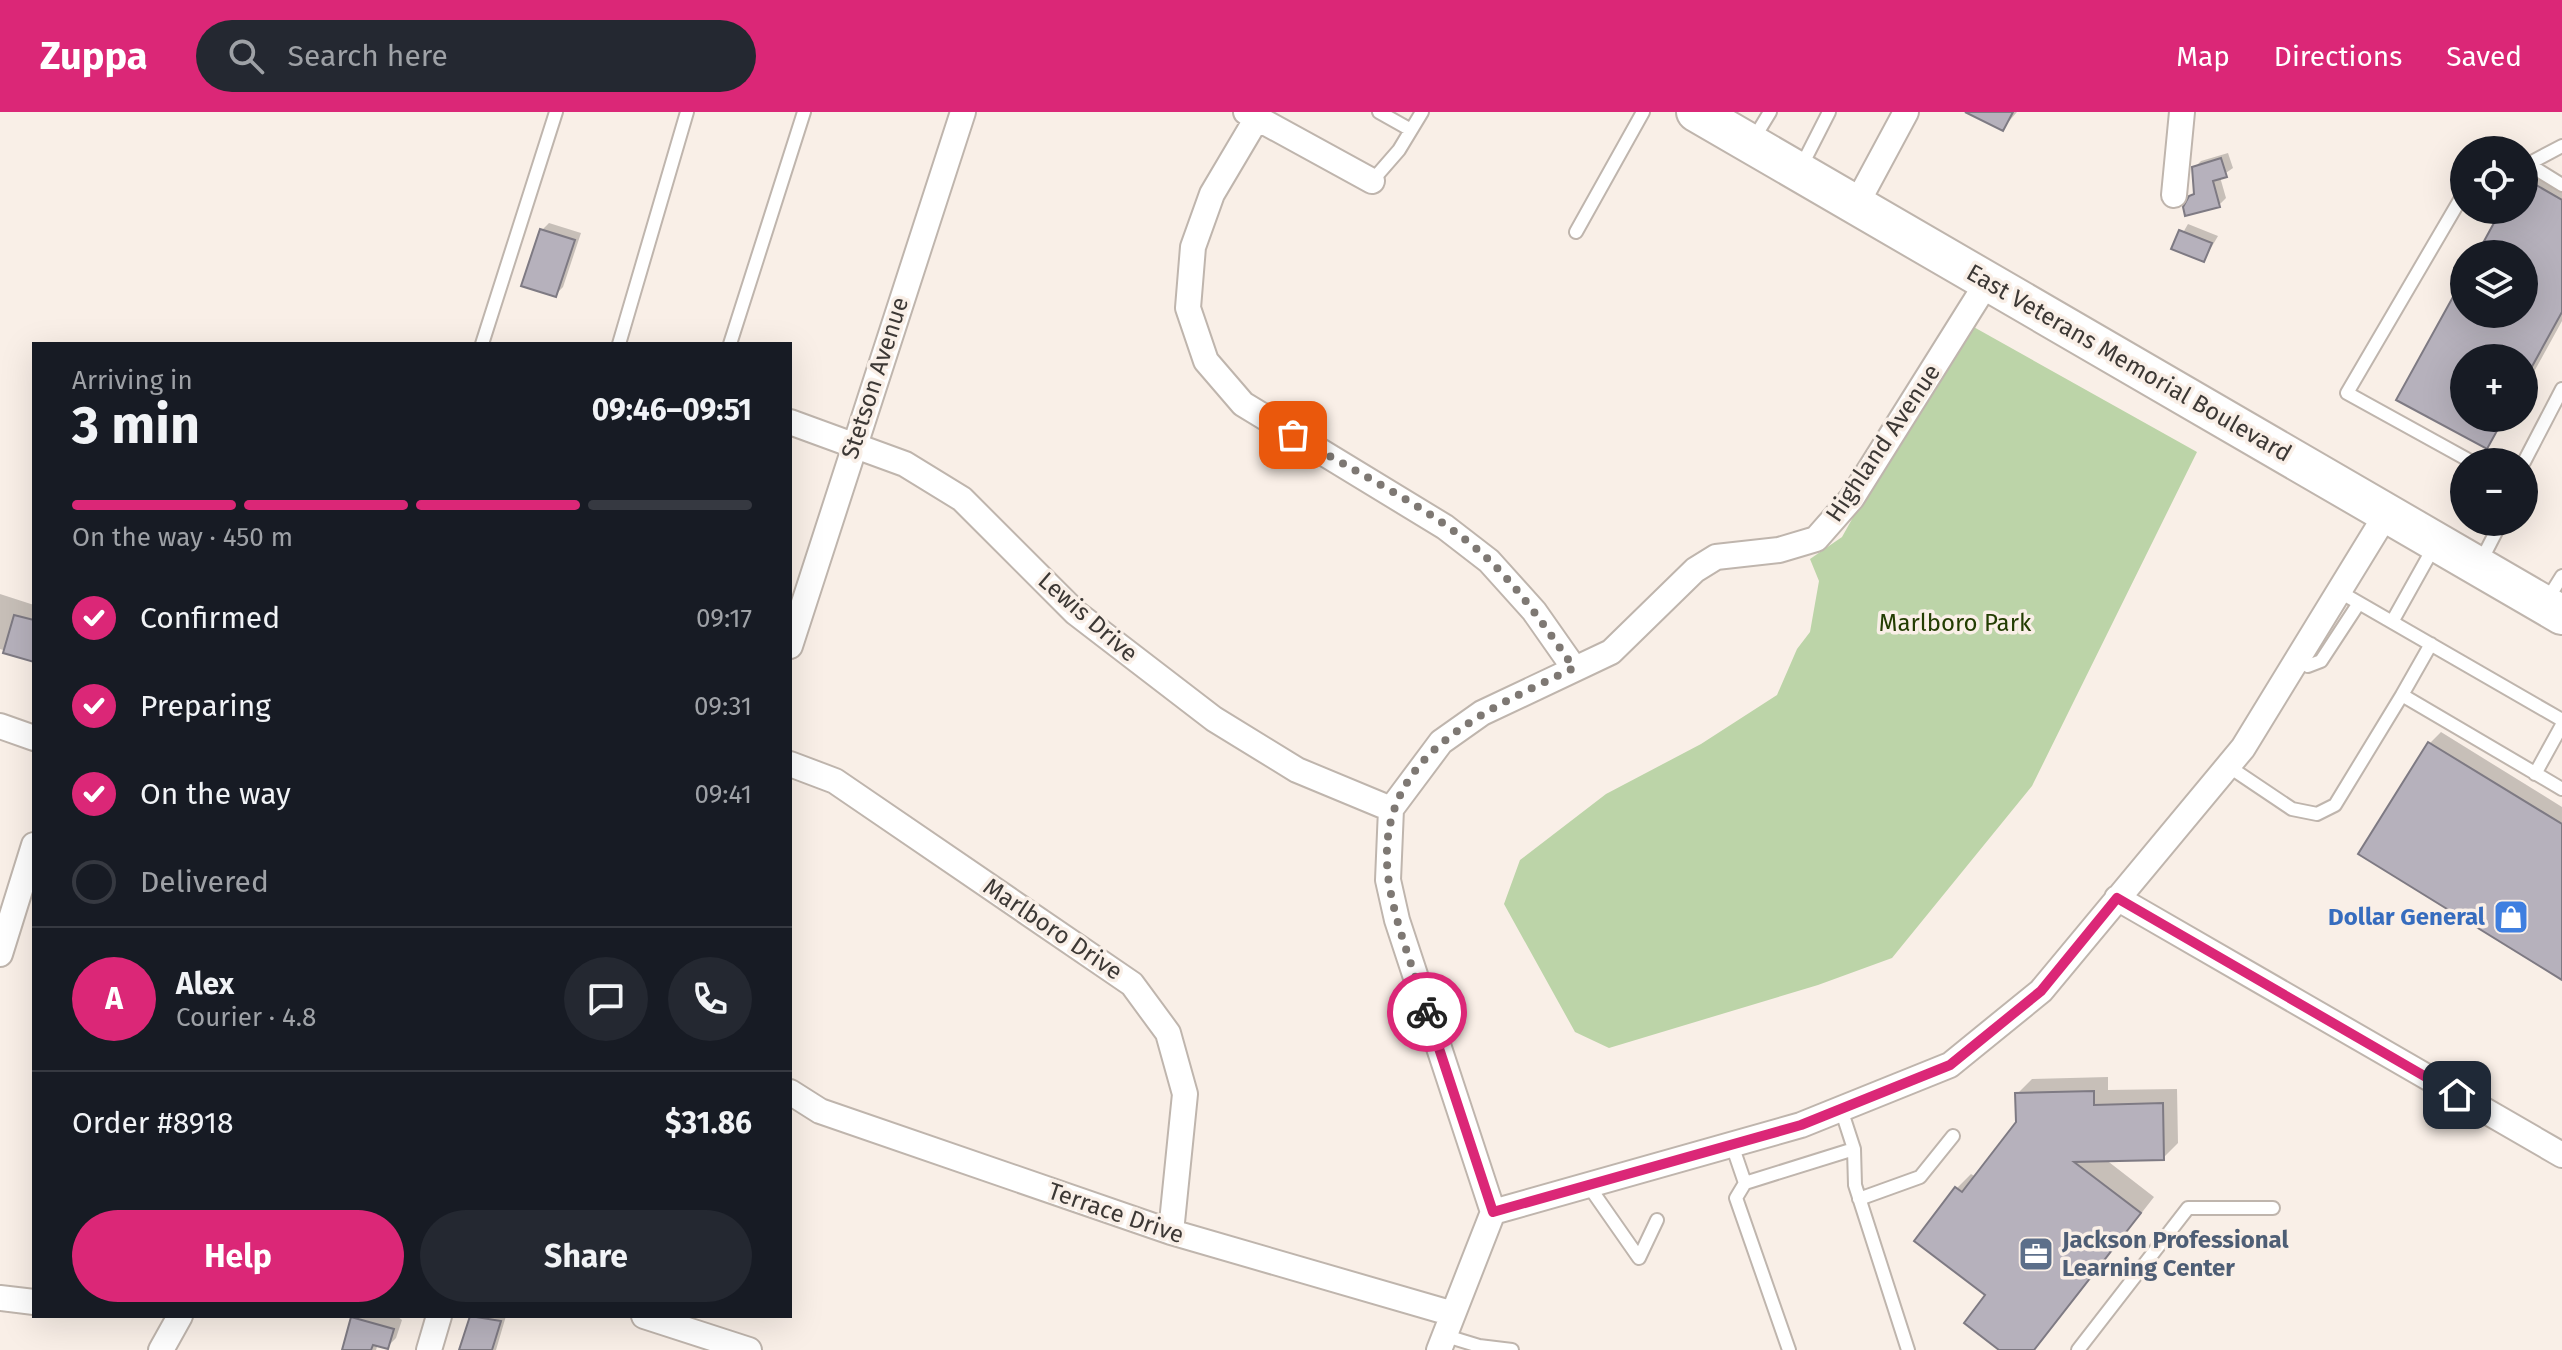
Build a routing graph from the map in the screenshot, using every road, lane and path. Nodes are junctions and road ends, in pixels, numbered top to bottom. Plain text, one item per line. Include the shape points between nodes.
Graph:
1 (556, 112) edge
2 (687, 112) edge
3 (804, 112) edge
4 (963, 112) edge
5 (1379, 112) edge
6 (1422, 112) edge
7 (1643, 112) edge
8 (1696, 112) edge
9 (1770, 112) edge
10 (1829, 112) edge
11 (1906, 112) edge
12 (2182, 112) edge
13 (1252, 115) edge
14 (1411, 130) junction
15 (1751, 144) junction
16 (2562, 146) edge
17 (2538, 158) edge
18 (1798, 171) junction
19 (2538, 171) edge
20 (1372, 181) joint
21 (2562, 185) edge
22 (2174, 195) dead end
23 (1856, 205) junction
24 (2450, 217) edge
25 (1576, 232) dead end
26 (1988, 281) junction
27 (483, 342) edge
28 (620, 342) edge
29 (731, 342) edge
30 (2562, 389) edge
31 (792, 423) edge
32 (854, 443) junction
33 (2531, 448) edge
34 (2450, 450) edge
35 (2387, 513) junction
36 (2494, 536) edge
37 (2437, 542) junction
38 (2478, 566) junction
39 (2350, 597) junction
40 (2556, 598) edge
41 (2392, 622) junction
42 (792, 640) edge
43 (2431, 644) junction
44 (1574, 668) junction
45 (2402, 695) junction
46 (2562, 723) edge
47 (0, 726) edge
48 (32, 737) edge
49 (792, 765) edge
50 (2228, 766) junction
51 (2535, 774) junction
52 (2562, 789) edge
53 (1391, 809) junction
54 (32, 851) edge
55 (2117, 898) junction
56 (0, 954) edge
57 (792, 1093) edge
58 (1841, 1109) junction
59 (1953, 1136) dead end
60 (1732, 1145) junction
61 (1854, 1149) junction
62 (2562, 1155) edge
63 (1745, 1183) junction
64 (1588, 1185) junction
65 (1859, 1199) junction
66 (2273, 1208) dead end
67 (1493, 1212) junction
68 (1657, 1220) dead end
69 (1171, 1232) junction
70 (0, 1298) edge
71 (32, 1302) edge
72 (178, 1318) edge
73 (438, 1318) edge
74 (650, 1318) edge
75 (1444, 1333) edge
76 (1478, 1348) edge
77 (161, 1350) edge
78 (429, 1350) edge
79 (749, 1350) edge
80 (1512, 1350) edge
81 (1789, 1350) edge
82 (1908, 1350) edge
83 (2078, 1350) edge

1 - 27 lane
2 - 28 lane
3 - 29 lane
4 - 32 street, Stetson Avenue
5 - 14 lane
6 - 14 lane
7 - 25 lane
8 - 15 main road, East Veterans Memorial Boulevard
9 - 15 lane
10 - 18 lane
11 - 23 street
12 - 22 street
13 - 20 street
13 - 44 street via 1212,194 1193,247 1188,308 1206,361 1243,404 1445,527 1489,561 1534,611
14 - 20 lane
15 - 18 main road, East Veterans Memorial Boulevard
16 - 17 lane
18 - 23 main road, East Veterans Memorial Boulevard
19 - 21 lane
23 - 26 main road, East Veterans Memorial Boulevard
24 - 34 lane via 2347,393
26 - 35 main road, East Veterans Memorial Boulevard
26 - 44 street, Highland Avenue via 1852,498 1816,539 1779,550 1716,557 1695,570 1611,652
30 - 33 lane
31 - 32 street, Lewis Drive
32 - 42 street, Stetson Avenue
32 - 53 street, Lewis Drive via 905,464 962,499 1076,613 1214,719 1297,770
35 - 37 main road, East Veterans Memorial Boulevard
35 - 39 street
36 - 38 lane
37 - 38 main road, East Veterans Memorial Boulevard
37 - 41 lane
38 - 40 main road, East Veterans Memorial Boulevard
39 - 41 lane
39 - 50 street via 2298,660
41 - 43 lane
43 - 45 lane
43 - 46 lane
44 - 53 street, Highland Avenue via 1482,713 1441,742
45 - 50 lane via 2335,805 2317,814 2292,809
45 - 51 lane
46 - 51 lane
47 - 48 street
49 - 69 street, Marlboro Drive via 835,781 1132,984 1168,1033 1185,1094
50 - 55 street
51 - 52 lane
53 - 67 street via 1388,880 1397,920
54 - 56 street
55 - 58 street via 2041,991 1950,1065
55 - 62 street
57 - 69 street, Terrace Drive via 820,1111
58 - 60 street
58 - 61 lane
59 - 65 lane via 1920,1177
60 - 63 lane
60 - 64 street
61 - 63 lane
61 - 65 lane
63 - 81 lane via 1736,1198
64 - 67 street
64 - 68 lane via 1639,1258
65 - 82 lane
66 - 83 lane via 2188,1208
67 - 75 street
69 - 75 street, Terrace Drive
70 - 71 street
72 - 77 street
73 - 78 street
74 - 79 street
75 - 76 lane
76 - 80 lane

